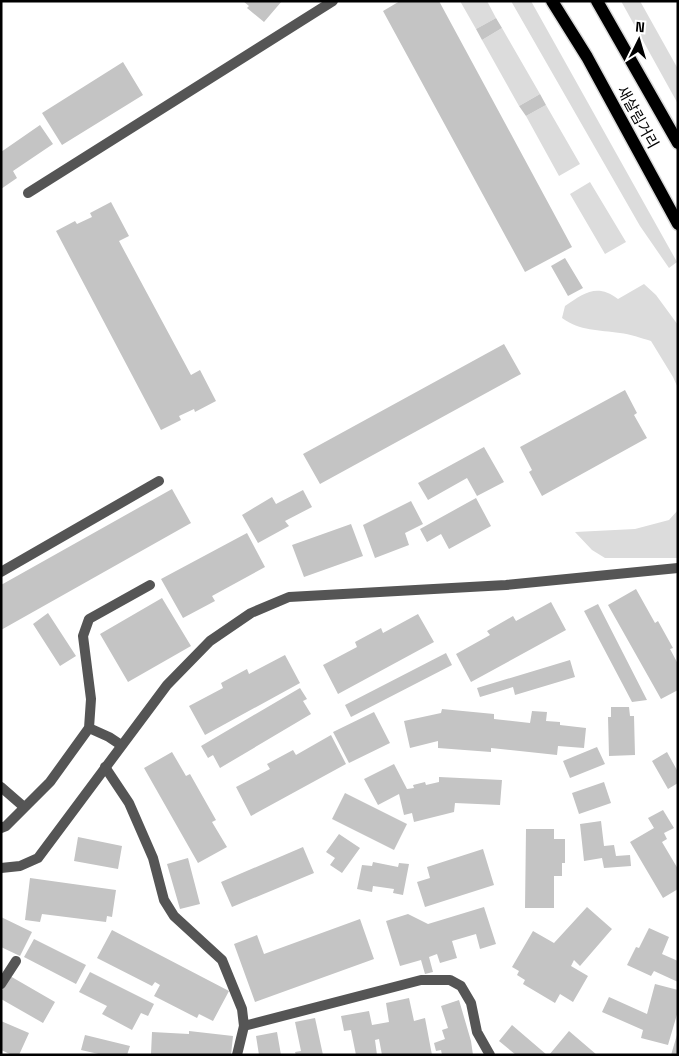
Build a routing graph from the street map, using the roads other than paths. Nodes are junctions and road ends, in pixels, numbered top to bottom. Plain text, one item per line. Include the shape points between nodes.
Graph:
1 (333, 1) edge
2 (552, 1) edge
3 (597, 1) edge
4 (678, 143) edge
5 (28, 193) dead end
6 (678, 224) edge
7 (159, 481) dead end
8 (678, 568) edge
9 (1, 572) edge
10 (150, 585) dead end
11 (89, 728) junction
12 (121, 745) junction
13 (105, 767) junction
14 (1, 787) edge
15 (24, 807) junction
16 (1, 828) edge
17 (1, 868) edge
18 (16, 961) dead end
19 (1, 984) edge
20 (244, 1026) junction
21 (237, 1055) edge
22 (490, 1055) edge

1 - 5 street
2 - 6 main road, 새살림거리 via 587,57
3 - 4 main road, 새살림거리
7 - 9 street
8 - 12 street via 506,585 289,597 250,613 210,641 167,685
10 - 11 street via 89,619 83,636 91,699
11 - 12 street
11 - 15 street via 50,782
12 - 13 street
13 - 17 street via 38,858 20,866
13 - 20 street via 129,803 153,858 164,900 174,916 222,960 242,1009
14 - 15 street
15 - 16 street
18 - 19 street
20 - 21 street
20 - 22 street via 421,980 450,980 460,986 471,1003 477,1032

